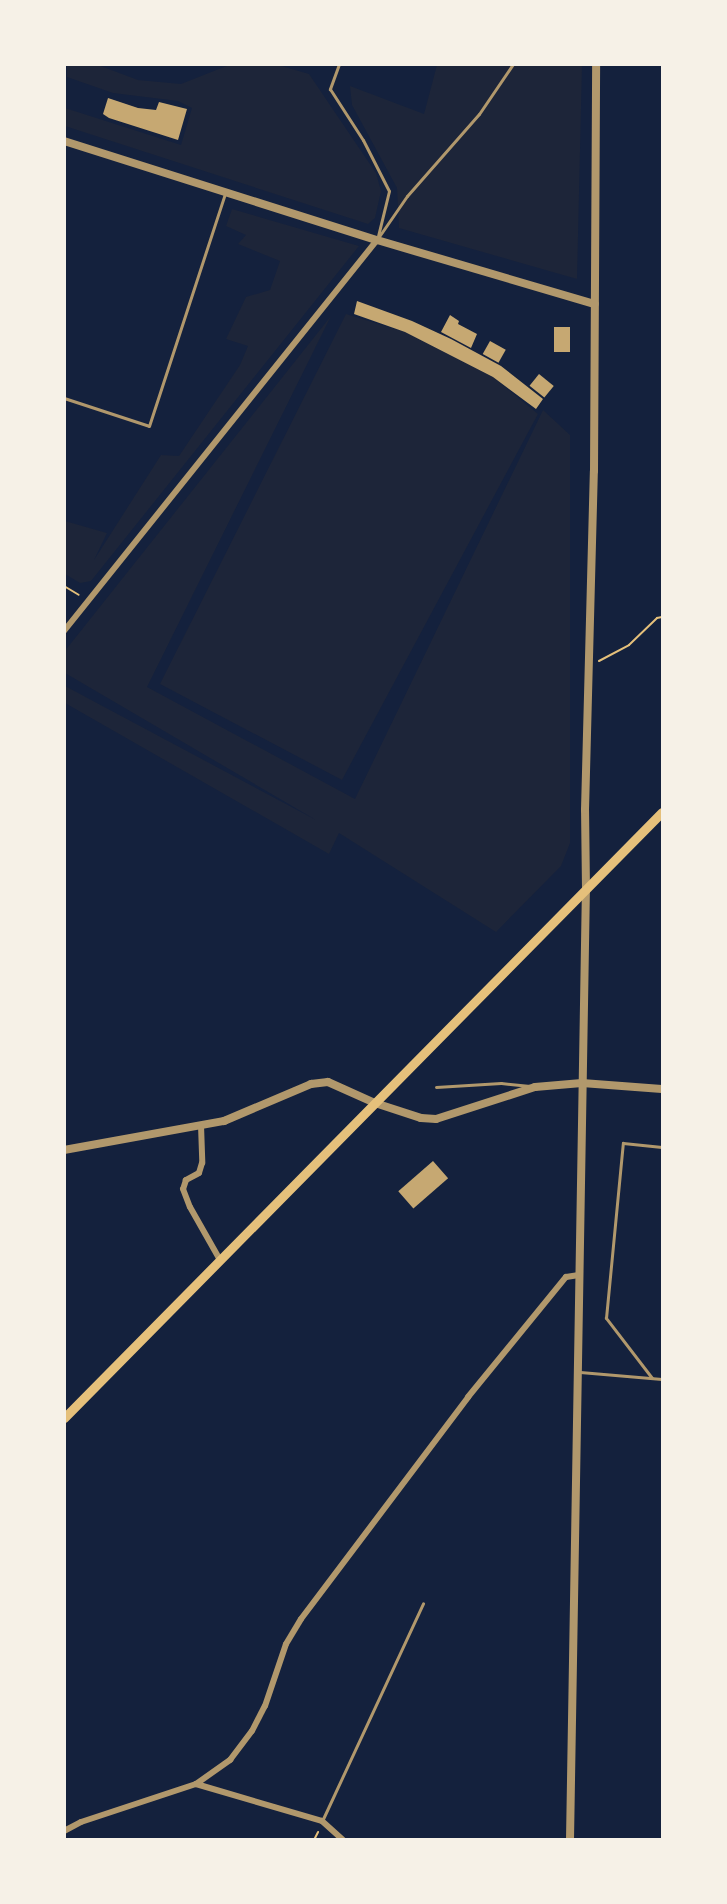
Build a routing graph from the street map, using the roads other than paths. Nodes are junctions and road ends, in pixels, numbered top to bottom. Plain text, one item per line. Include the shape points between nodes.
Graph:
1 (339, 64) edge
2 (513, 64) edge
3 (596, 64) edge
4 (64, 141) edge
5 (225, 191) junction
6 (376, 240) junction
7 (595, 304) junction
8 (64, 398) edge
9 (64, 631) edge
10 (663, 812) edge
11 (586, 889) junction
12 (582, 1083) junction
13 (435, 1087) dead end
14 (535, 1087) junction
15 (663, 1089) edge
16 (375, 1103) junction
17 (201, 1125) junction
18 (663, 1147) edge
19 (64, 1150) edge
20 (220, 1260) junction
21 (579, 1275) junction
22 (578, 1372) junction
23 (652, 1378) junction
24 (663, 1379) edge
25 (64, 1418) edge
26 (423, 1603) dead end
27 (196, 1785) junction
28 (322, 1821) junction
29 (64, 1831) edge
30 (343, 1839) edge
31 (570, 1839) edge

1 - 6 lane via 330,89 363,140 389,191
2 - 6 lane via 479,114 406,196
3 - 7 street
4 - 5 street
5 - 6 street
5 - 8 lane via 149,426
6 - 7 street
6 - 9 street
7 - 11 street
10 - 11 main road
11 - 12 street
11 - 16 main road
12 - 14 street
12 - 15 street
12 - 21 street
13 - 14 lane via 501,1083
14 - 16 street via 436,1119 420,1118
16 - 17 street via 328,1082 311,1084 224,1121
16 - 20 main road
17 - 19 street
17 - 20 street via 202,1163 199,1173 186,1180 183,1189
18 - 23 lane via 622,1143 606,1318
20 - 25 main road
21 - 22 street
21 - 27 street via 566,1277 468,1397 349,1554 286,1644 265,1706 247,1739 221,1768
22 - 23 lane
22 - 31 street
23 - 24 lane
26 - 28 lane
27 - 28 street
27 - 29 street
28 - 30 street

